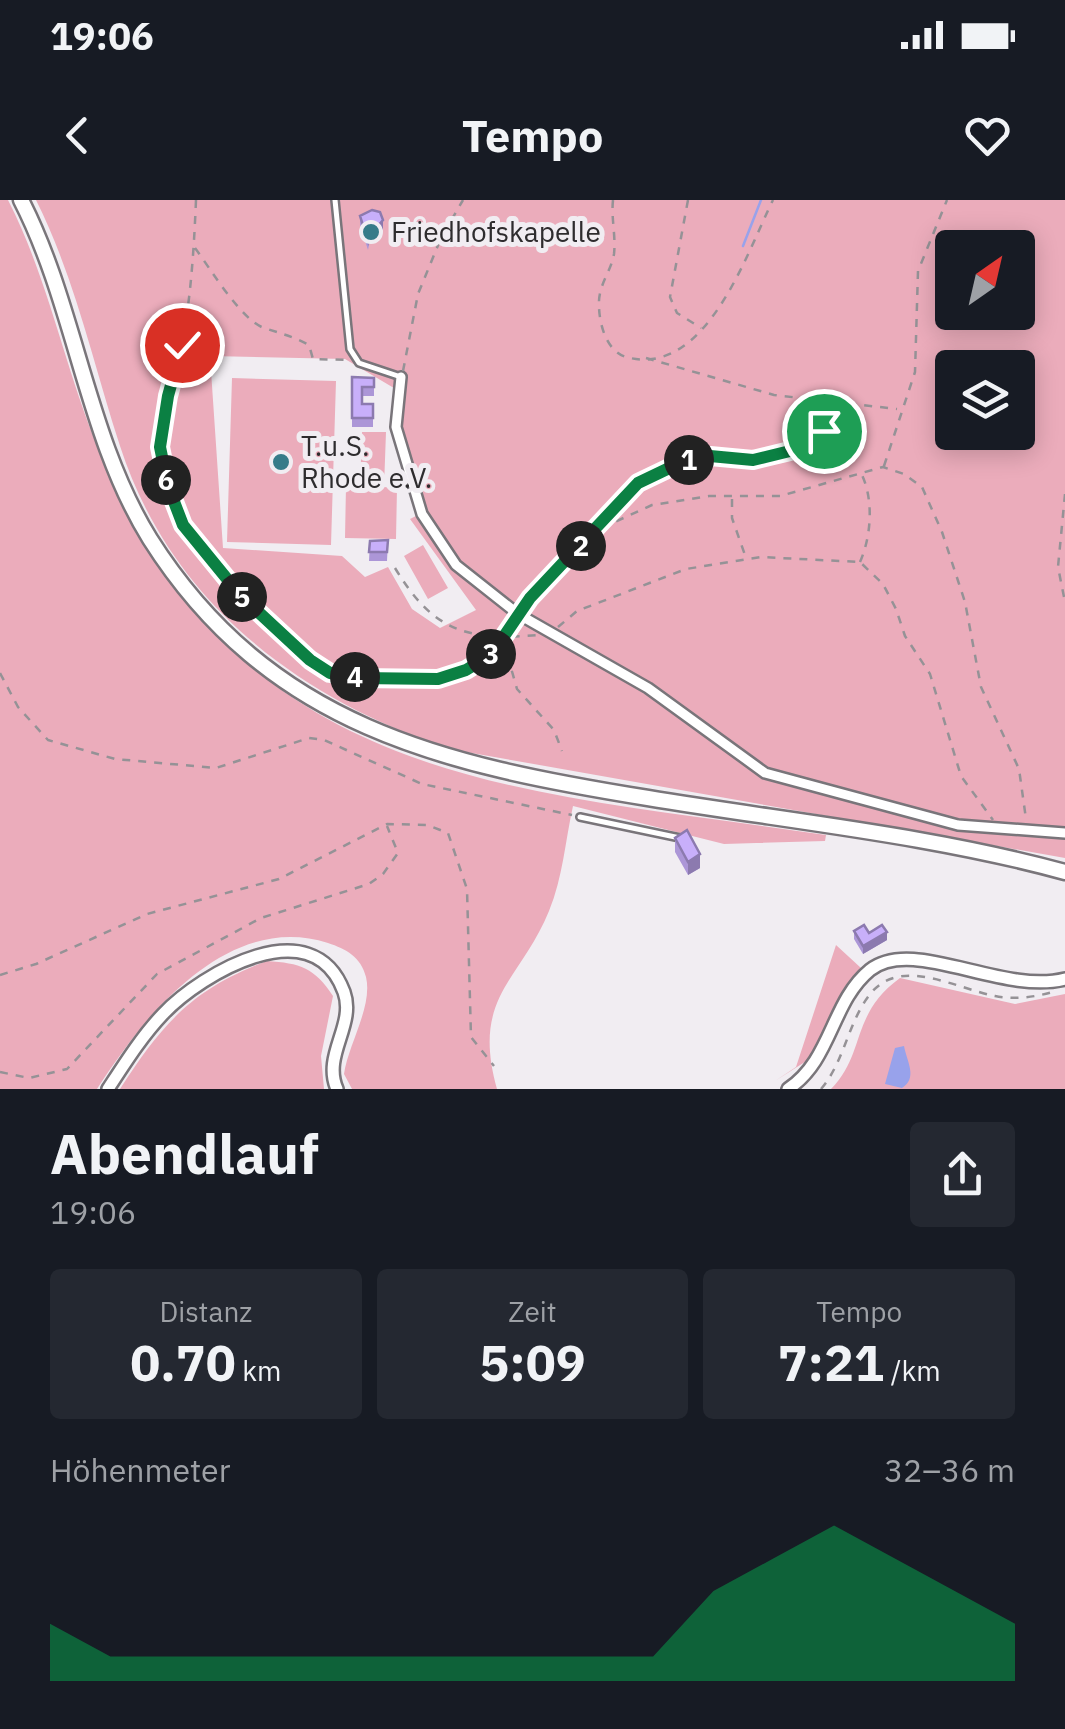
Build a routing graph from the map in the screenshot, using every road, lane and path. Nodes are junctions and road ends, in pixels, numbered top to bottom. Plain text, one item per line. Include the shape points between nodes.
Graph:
1 (22, 200) edge
2 (196, 200) edge
3 (335, 200) edge
4 (463, 200) edge
5 (613, 200) edge
6 (688, 200) edge
7 (773, 200) edge
8 (947, 200) edge
9 (194, 246) junction
10 (702, 329) junction
11 (644, 358) junction
12 (356, 360) junction
13 (401, 377) junction
14 (857, 406) junction
15 (900, 410) junction
16 (883, 467) junction
17 (862, 473) junction
18 (1065, 494) edge
19 (732, 496) junction
20 (595, 531) junction
21 (746, 560) junction
22 (860, 562) junction
23 (396, 568) dead end
24 (1065, 602) edge
25 (518, 614) junction
26 (549, 634) junction
27 (502, 638) junction
28 (0, 673) edge
29 (562, 752) dead end
30 (580, 817) joint
31 (386, 824) junction
32 (1028, 830) junction
33 (994, 831) junction
34 (1065, 833) edge
35 (684, 839) edge
36 (1065, 872) edge
37 (0, 975) edge
38 (1065, 979) edge
39 (1065, 988) edge
40 (494, 1066) dead end
41 (0, 1072) edge
42 (108, 1089) edge
43 (337, 1089) edge
44 (788, 1089) edge
45 (821, 1089) edge

1 - 36 main road via 46,250 111,452 148,536 210,616 287,683 383,736 456,762
2 - 9 path
3 - 12 lane
4 - 13 path via 418,294
5 - 11 path via 613,260 598,308 616,351
6 - 10 path via 670,296 678,314
7 - 10 path via 723,306
8 - 15 path via 918,272 915,372
9 - 12 path via 262,328 309,345 313,359
9 - 27 path via 160,447 183,525 241,596 330,673 438,679 492,654
10 - 11 path via 684,344
11 - 14 path via 731,386
12 - 13 lane
13 - 25 street via 396,427 422,514 456,565
14 - 15 path
14 - 20 path via 790,451 753,460 686,460 638,483
15 - 16 path
16 - 17 path
16 - 32 path via 914,480 929,499 965,602 981,687 1018,768
17 - 19 path via 780,496
17 - 22 path via 869,490 869,535
18 - 24 path via 1058,567
19 - 20 path via 652,505
19 - 21 path
20 - 25 path
21 - 22 path
21 - 26 path via 686,569 610,597 577,611
22 - 33 path via 883,584 930,674 961,776 993,816
23 - 27 path via 418,605 444,623
25 - 26 street
25 - 27 path
26 - 27 path
26 - 33 street via 648,688 764,774
27 - 29 path via 518,689 554,730
28 - 30 path via 33,728 66,748 216,768 309,738 324,740 422,784
30 - 35 lane
31 - 37 path via 279,880 147,914
31 - 40 path via 448,832 467,889 471,1037
31 - 41 path via 398,853 369,884 261,918 157,974 66,1069 28,1078
32 - 33 street
32 - 34 street
38 - 44 street via 1026,984 916,958 886,961 856,985 816,1063
39 - 45 path via 1015,998 912,975 889,978 860,1008
42 - 43 street via 150,1028 186,993 256,956 292,950 326,965 344,994 346,1015 331,1068

